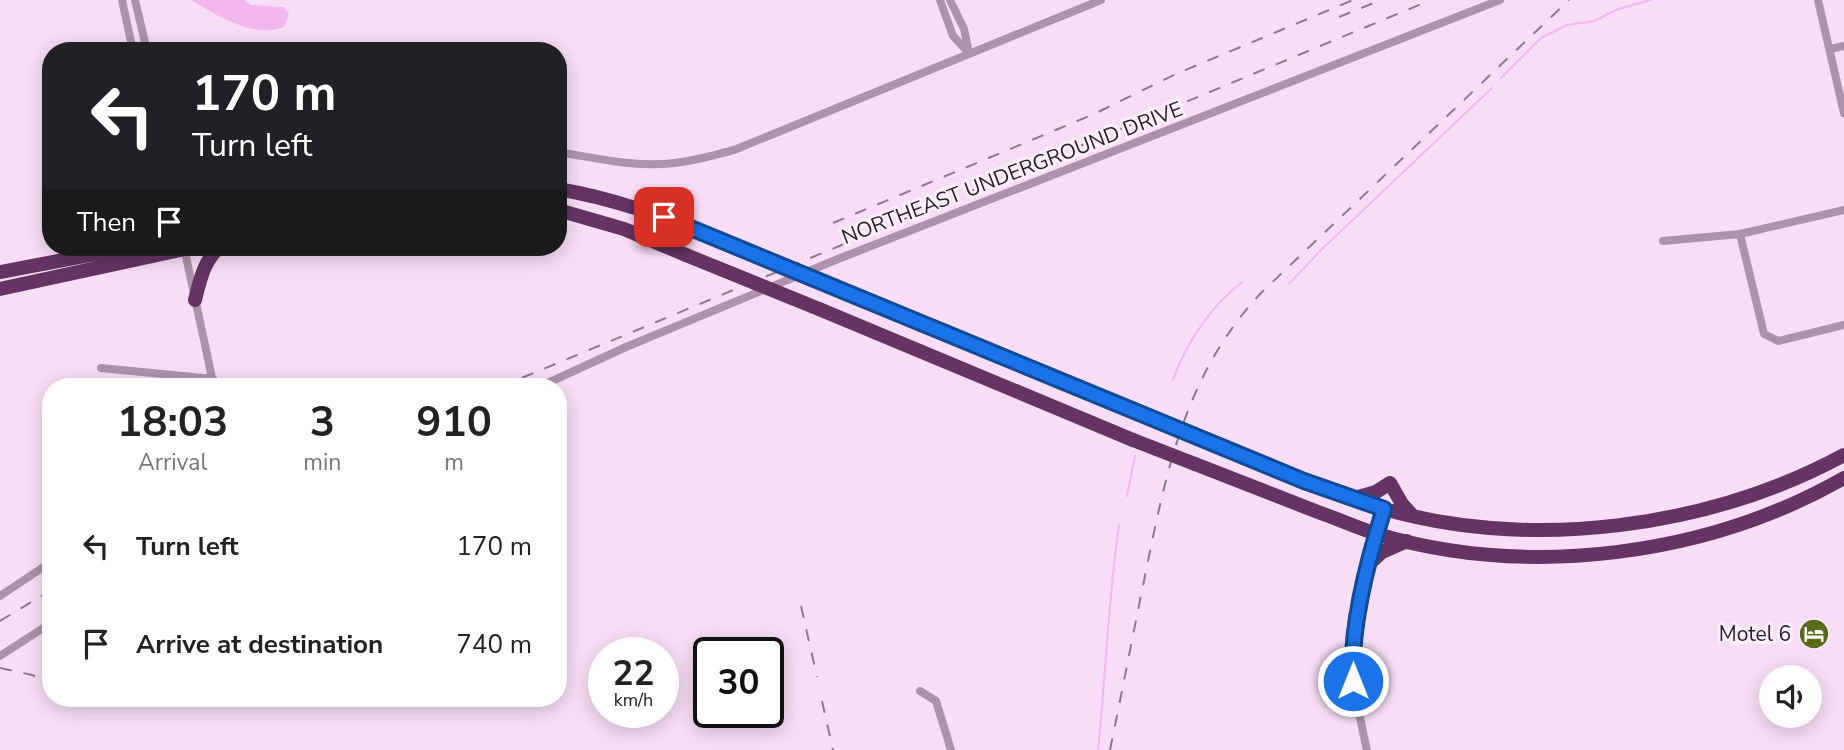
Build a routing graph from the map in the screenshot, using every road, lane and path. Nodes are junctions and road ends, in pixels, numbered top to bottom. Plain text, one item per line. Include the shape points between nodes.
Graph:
1 (122, 0) edge
2 (135, 0) edge
3 (940, 0) edge
4 (950, 0) edge
5 (1101, 0) edge
6 (1500, 0) edge
7 (1818, 0) edge
8 (131, 42) edge
9 (145, 42) edge
10 (1844, 46) edge
11 (1830, 49) junction
12 (969, 54) junction
13 (1844, 113) edge
14 (567, 154) edge
15 (567, 190) edge
16 (1844, 211) edge
17 (567, 213) edge
18 (1740, 234) junction
19 (1663, 241) dead end
20 (84, 256) edge
21 (148, 256) edge
22 (189, 256) edge
23 (211, 256) edge
24 (0, 272) edge
25 (0, 289) edge
26 (195, 300) junction
27 (1844, 325) edge
28 (101, 368) dead end
29 (176, 378) edge
30 (213, 378) edge
31 (559, 378) edge
32 (1844, 455) edge
33 (1844, 478) edge
34 (1354, 499) junction
35 (1384, 509) junction
36 (1412, 515) junction
37 (1376, 534) junction
38 (1407, 541) junction
39 (1370, 563) junction
40 (42, 568) edge
41 (0, 596) edge
42 (42, 629) edge
43 (0, 656) edge
44 (920, 691) dead end
45 (951, 750) edge
46 (1367, 750) edge

1 - 8 street
2 - 9 street
3 - 12 street via 953,37
4 - 12 street via 964,29
5 - 12 street
6 - 31 street, NORTHEAST UNDERGROUND DRIVE via 838,259
7 - 11 street
10 - 11 street
11 - 13 street
12 - 14 street via 703,159 640,163
15 - 34 highway, bridge via 641,208
16 - 18 street
17 - 37 highway, bridge via 624,229 1133,440
18 - 19 street
18 - 27 street via 1764,334 1778,341
20 - 24 highway
21 - 25 highway
22 - 26 street
23 - 26 highway
26 - 30 street
28 - 29 street
32 - 36 highway via 1756,492 1633,523 1519,530
33 - 38 highway via 1752,520 1640,548 1525,556
34 - 35 highway
34 - 36 highway via 1390,483
35 - 36 highway
35 - 37 street
37 - 38 highway
37 - 39 street
38 - 39 highway
39 - 46 street via 1353,651 1354,692
40 - 41 street
42 - 43 street
44 - 45 street via 936,701

